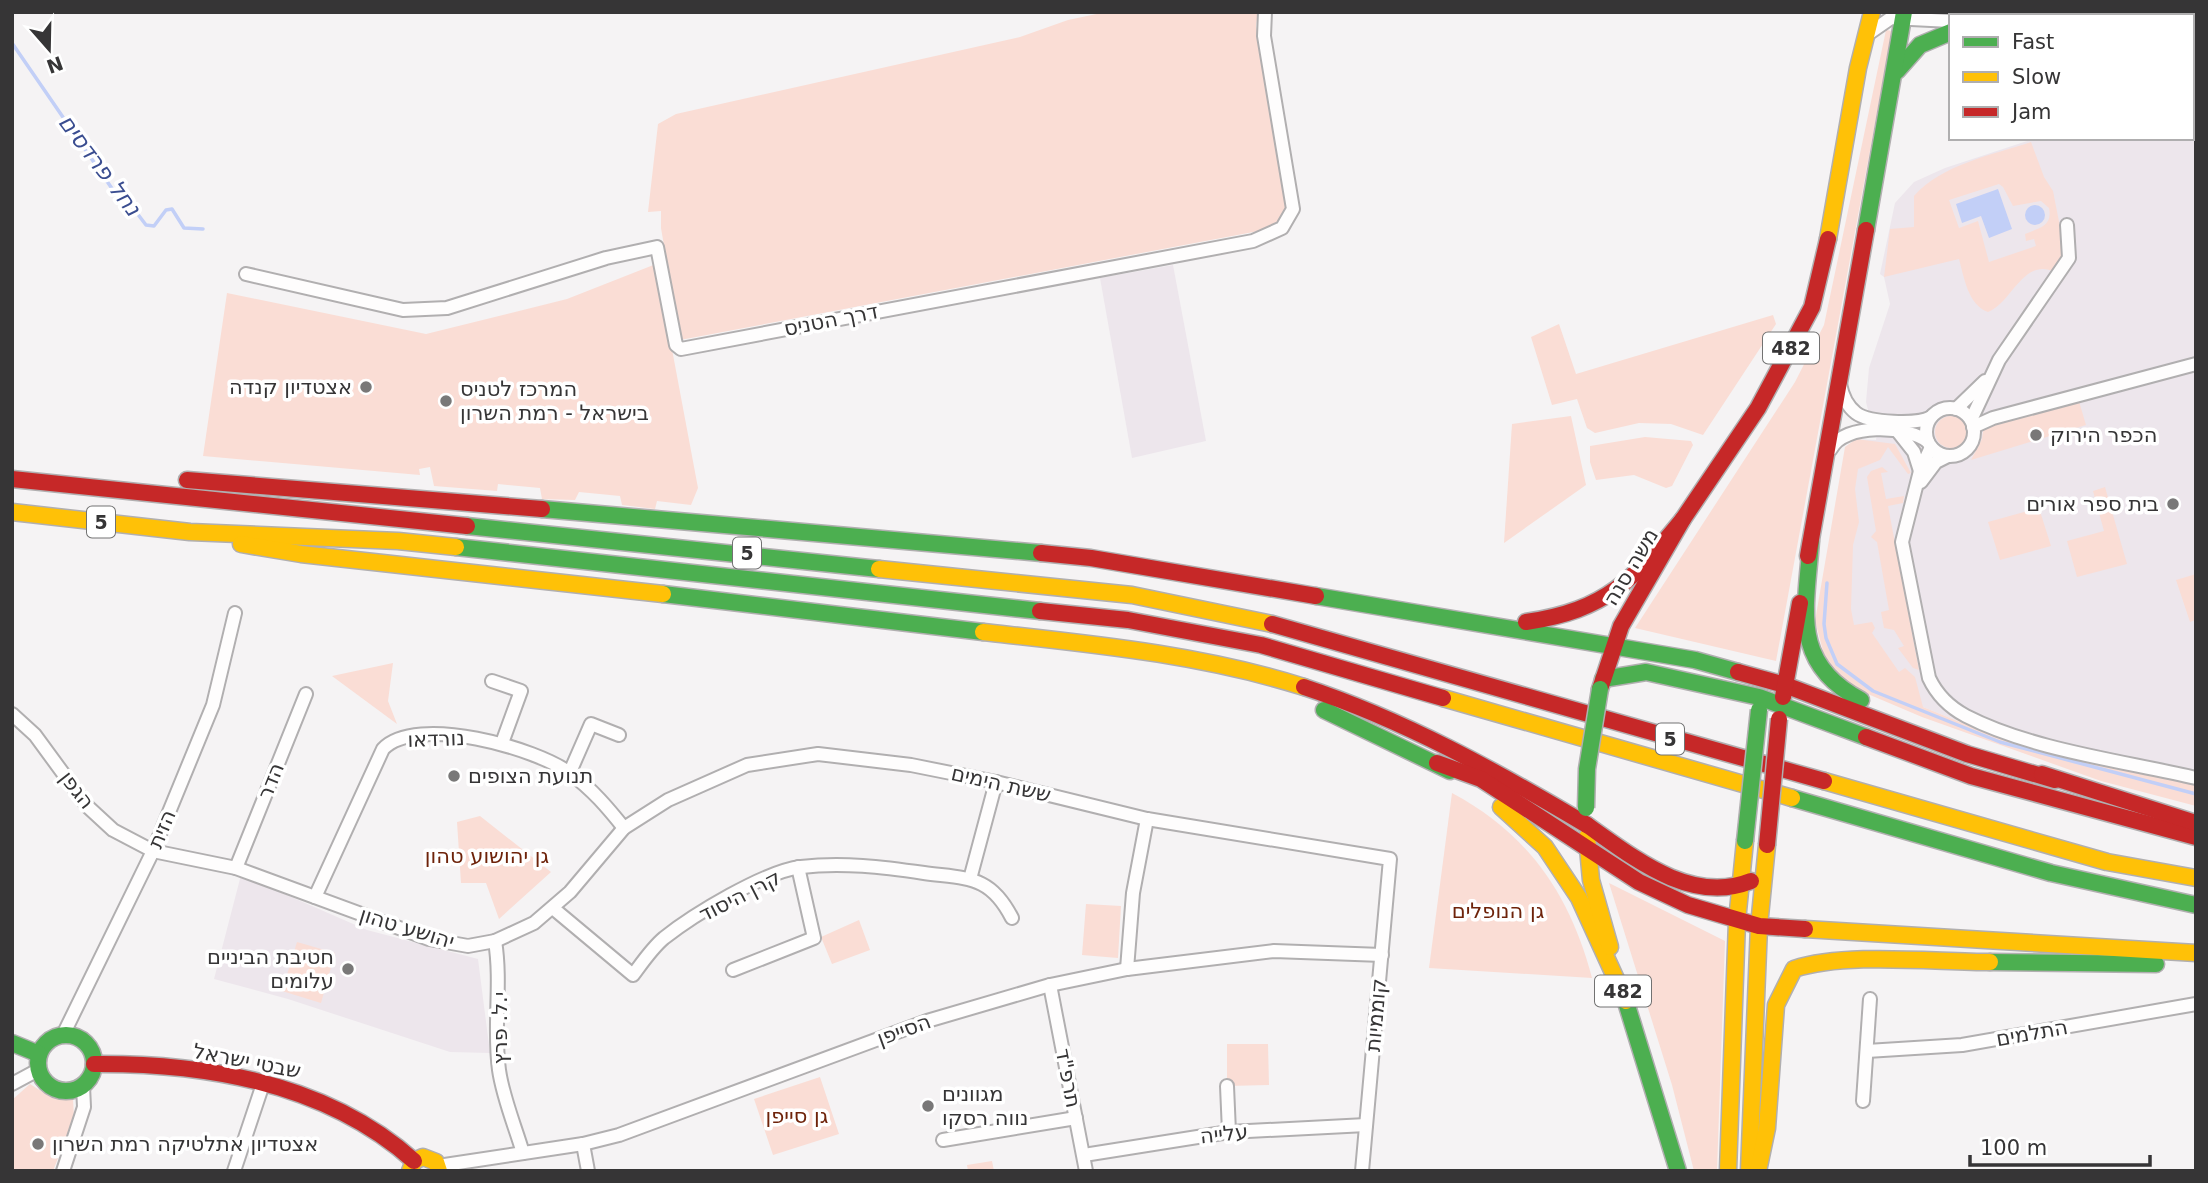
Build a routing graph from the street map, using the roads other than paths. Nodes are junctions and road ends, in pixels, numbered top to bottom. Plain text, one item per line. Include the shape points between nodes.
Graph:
1 (1265, 12) edge
2 (1872, 12) edge
3 (1970, 12) edge
4 (2027, 12) edge
5 (1904, 14) edge
6 (1949, 21) edge
7 (1949, 33) edge
8 (1867, 34) junction
9 (1892, 81) junction
10 (2067, 225) dead end
11 (246, 274) dead end
12 (2196, 364) edge
13 (1991, 376) junction
14 (1839, 377) junction
15 (1956, 409) junction
16 (1931, 417) junction
17 (1972, 423) junction
18 (1899, 433) junction
19 (1930, 444) junction
20 (1948, 456) junction
21 (1825, 462) junction
22 (12, 469) edge
23 (1920, 471) junction
24 (12, 479) edge
25 (1915, 491) junction
26 (12, 512) edge
27 (1683, 519) junction
28 (190, 532) junction
29 (1811, 541) junction
30 (235, 613) dead end
31 (1496, 625) junction
32 (1612, 645) junction
33 (1102, 648) junction
34 (1742, 673) junction
35 (492, 681) dead end
36 (1602, 684) junction
37 (1785, 685) junction
38 (306, 694) dead end
39 (1759, 703) junction
40 (1780, 712) junction
41 (12, 714) edge
42 (619, 735) dead end
43 (502, 743) junction
44 (1437, 763) junction
45 (570, 772) junction
46 (2196, 778) edge
47 (2055, 780) junction
48 (996, 782) junction
49 (1147, 819) junction
50 (2196, 823) edge
51 (1587, 825) junction
52 (624, 828) junction
53 (2196, 837) edge
54 (1588, 850) junction
55 (153, 851) junction
56 (1390, 859) joint
57 (1765, 864) junction
58 (798, 867) junction
59 (236, 868) junction
60 (2196, 878) edge
61 (970, 879) junction
62 (1741, 888) junction
63 (315, 897) junction
64 (2196, 905) edge
65 (554, 909) junction
66 (1012, 918) dead end
67 (1737, 921) junction
68 (1759, 926) junction
69 (495, 941) junction
70 (2196, 953) edge
71 (1382, 955) junction
72 (2196, 962) edge
73 (1126, 969) junction
74 (733, 970) dead end
75 (1050, 985) junction
76 (1870, 999) dead end
77 (1626, 1001) junction
78 (2196, 1004) edge
79 (63, 1035) junction
80 (12, 1044) edge
81 (1867, 1051) junction
82 (38, 1062) junction
83 (94, 1064) junction
84 (264, 1081) junction
85 (12, 1084) edge
86 (83, 1086) junction
87 (1227, 1086) dead end
88 (1863, 1101) dead end
89 (1076, 1118) junction
90 (1366, 1125) junction
91 (1229, 1132) junction
92 (943, 1140) dead end
93 (583, 1144) junction
94 (523, 1153) junction
95 (1084, 1155) junction
96 (412, 1166) edge
97 (438, 1169) edge
98 (63, 1171) edge
99 (234, 1171) edge
100 (588, 1171) edge
101 (1086, 1171) edge
102 (1362, 1171) edge
103 (1678, 1171) edge
104 (1728, 1171) edge
105 (1749, 1171) edge
106 (1758, 1171) edge

1 - 11 street, דרך הטניס via 1264,36 1293,209 1282,228 1253,241 681,349 676,345 657,247 429,310 403,310
2 - 8 main road, משה סנה / 482
3 - 4 main road
5 - 6 street
5 - 8 street
5 - 9 main road, 482
7 - 9 main road via 1912,51
8 - 27 main road, משה סנה / 482 via 1812,307 1758,408
9 - 14 main road, 482
10 - 13 street via 2069,258
12 - 17 street
13 - 15 street
13 - 17 street
14 - 16 street via 1847,402 1861,415 1904,422
14 - 21 main road, 482
15 - 16 street via 1942,409
15 - 17 street
16 - 19 street via 1926,429
17 - 20 street via 1970,446
18 - 19 street via 1922,436
18 - 21 street via 1854,430 1835,440
18 - 23 street via 1909,443
19 - 20 street
19 - 23 street
20 - 25 street via 1936,462
21 - 29 main road, 482
22 - 31 main road via 362,493 1091,558
23 - 25 street
24 - 60 main road, 5 via 1132,594 1294,629 2067,851
25 - 46 street via 1902,542 1935,691 1958,711 1992,726 2043,743
26 - 28 main road, 5
27 - 31 main road via 1624,588 1597,604 1553,620
27 - 32 main road, משה סנה / 482
28 - 33 main road via 301,554
28 - 64 main road, 5 via 398,541 1128,620 1191,631 1261,645 2051,873
29 - 37 main road, 482
29 - 47 main road via 1807,635 1813,661 1827,681 1849,695 1986,746
30 - 55 street, הזית via 213,705
31 - 32 main road
32 - 34 main road
32 - 36 main road, משה סנה / 482
33 - 44 main road via 1265,690 1343,717
33 - 51 main road via 1207,663 1286,682 1359,707 1473,757
34 - 37 main road
34 - 39 main road via 1751,680
35 - 43 street via 521,691
36 - 39 main road via 1646,672
36 - 51 main road, משה סנה / 482, bridge via 1587,769
37 - 40 main road, 482
37 - 47 main road via 1966,754
38 - 59 street, הדר
39 - 40 main road
39 - 62 main road, bridge
40 - 53 main road via 1971,776
40 - 57 main road, 482, bridge
41 - 55 street, הגפן via 34,735 87,806 113,830
42 - 45 street via 591,724
43 - 45 street, נורדאו
43 - 63 street, נורדאו via 447,735 389,742
44 - 54 main road via 1481,779
44 - 77 main road via 1481,790 1545,847 1579,898
45 - 52 street, נורדאו
47 - 50 main road
48 - 49 street, ששת הימים
48 - 52 street, ששת הימים via 855,756 787,757 747,765 668,800
48 - 61 street
49 - 56 street, ששת הימים
49 - 73 street via 1133,893
51 - 54 main road, משה סנה / 482
51 - 62 main road via 1685,884 1724,892
52 - 65 street, יהושע טהון
54 - 67 main road via 1651,888
54 - 77 main road, משה סנה / 482 via 1591,880
55 - 59 street, יהושע טהון
55 - 79 street, הזית
56 - 71 street, קוממיות
57 - 62 main road via 1756,878
57 - 68 main road, 482
58 - 61 street, קרן היסוד via 871,866
58 - 65 street, קרן היסוד via 722,901 662,940 633,975
58 - 74 street via 814,938
59 - 63 street, יהושע טהון
61 - 66 street, קרן היסוד via 996,891
62 - 67 main road
63 - 69 street, יהושע טהון via 429,939 468,946
65 - 69 street, יהושע טהון
67 - 68 main road
67 - 104 main road
68 - 70 main road
68 - 105 main road, 482
69 - 94 street, י.ל. פרץ via 500,970 499,1072
71 - 73 street, הסייפן via 1274,951
71 - 90 street, קוממיות
72 - 106 main road via 1852,961 1809,964 1794,970 1776,1005 1767,1128
73 - 75 street, הסייפן
75 - 89 street, תרפ"ד
75 - 93 street, הסייפן via 927,1021 661,1120
76 - 81 street
77 - 103 main road, משה סנה / 482
78 - 81 street, התלמים via 1962,1045
79 - 82 main road via 48,1041
79 - 83 main road via 89,1046
80 - 82 main road
81 - 88 street
82 - 85 street
82 - 86 main road via 48,1085 56,1090
83 - 84 main road, שבטי ישראל via 137,1063
83 - 86 main road
84 - 96 main road, שבטי ישראל via 319,1097 371,1126
84 - 99 street
86 - 98 street via 84,1107
87 - 91 street
89 - 92 street
89 - 95 street, תרפ"ד
90 - 91 street, עלייה
90 - 102 street, קוממיות
91 - 95 street, עלייה
93 - 94 street, הסייפן
93 - 100 street
94 - 97 street, הסייפן
95 - 101 street, תרפ"ד
96 - 97 main road via 427,1157

